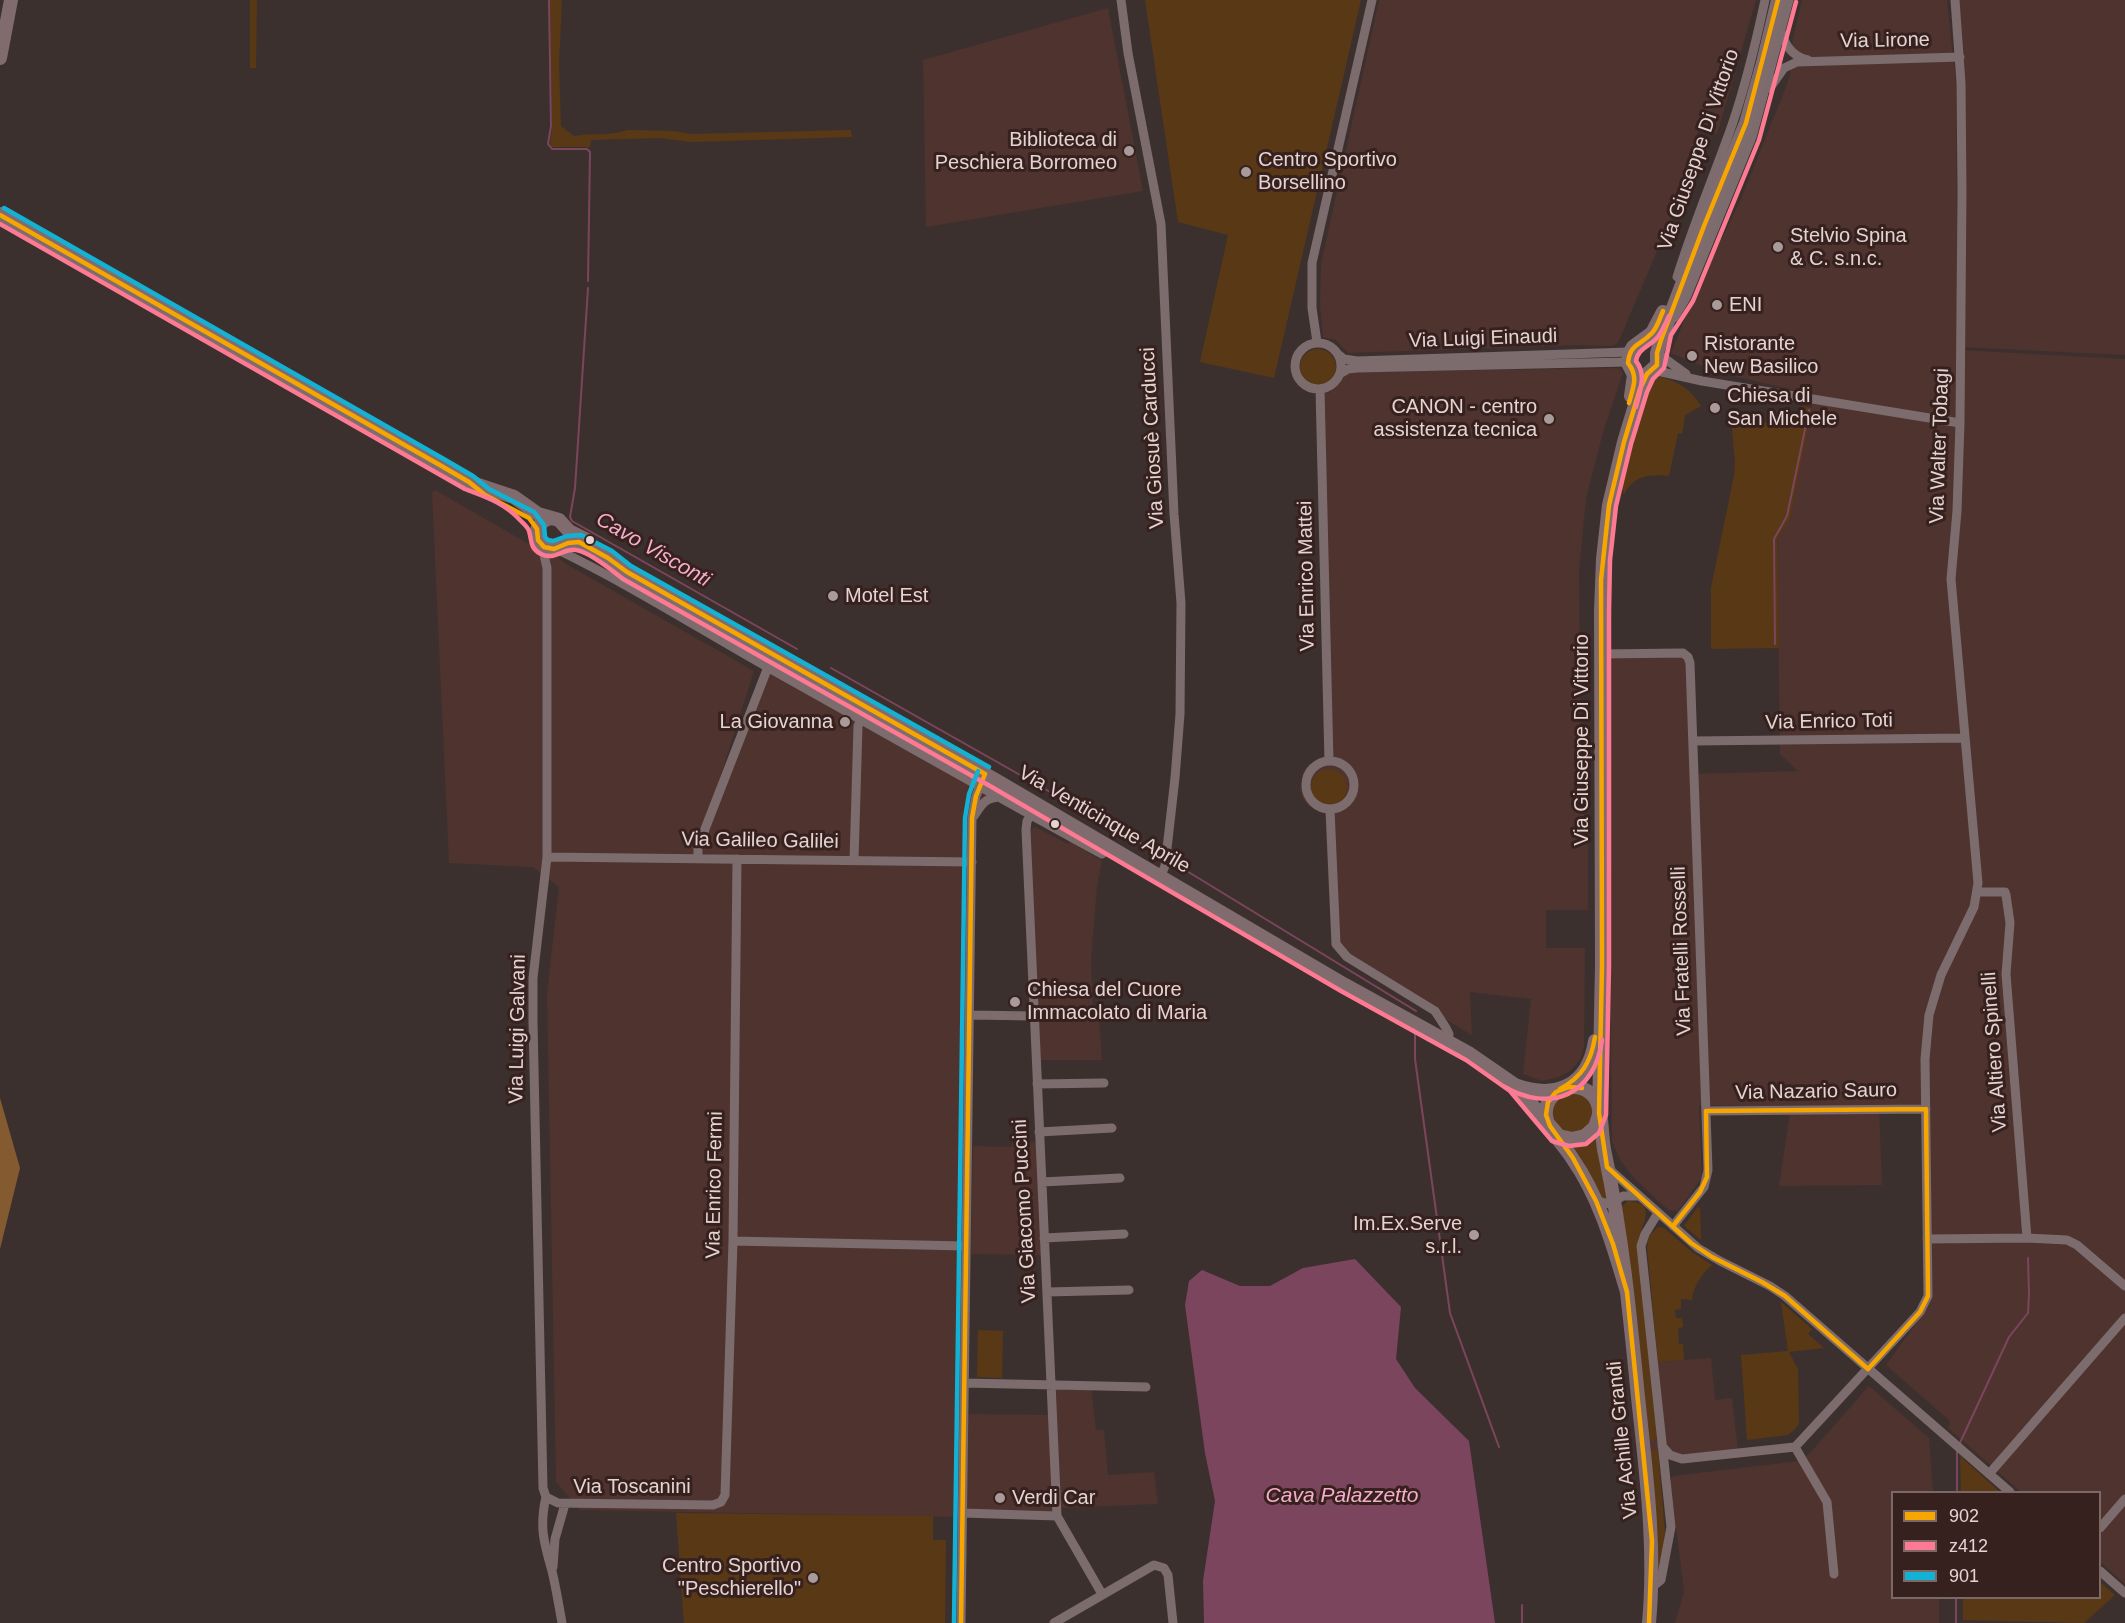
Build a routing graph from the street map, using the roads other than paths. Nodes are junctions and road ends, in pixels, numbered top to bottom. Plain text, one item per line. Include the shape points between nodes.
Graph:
1 (11, 0) edge
2 (1121, 0) edge
3 (1372, 0) edge
4 (1765, 0) edge
5 (1778, 0) edge
6 (1789, 0) edge
7 (1955, 0) edge
8 (1781, 32) junction
9 (1960, 57) junction
10 (0, 58) edge
11 (1811, 61) junction
12 (1762, 106) junction
13 (1, 215) edge
14 (1704, 226) junction
15 (1677, 277) junction
16 (1666, 327) junction
17 (1317, 342) junction
18 (1657, 353) junction
19 (1339, 355) junction
20 (1632, 357) junction
21 (1651, 371) junction
22 (1341, 373) junction
23 (1696, 380) junction
24 (1320, 389) junction
25 (1960, 423) junction
26 (499, 493) junction
27 (552, 518) junction
28 (533, 524) junction
29 (565, 526) junction
30 (553, 547) junction
31 (608, 558) junction
32 (1601, 654) junction
33 (768, 667) junction
34 (861, 719) junction
35 (1965, 738) junction
36 (1693, 741) junction
37 (1329, 762) junction
38 (982, 781) junction
39 (998, 797) junction
40 (1330, 809) junction
41 (1035, 810) junction
42 (972, 819) junction
43 (547, 856) junction
44 (698, 858) junction
45 (737, 859) junction
46 (854, 860) junction
47 (972, 862) junction
48 (1161, 875) junction
49 (1977, 892) junction
50 (970, 1015) junction
51 (1034, 1016) junction
52 (1448, 1041) junction
53 (1104, 1083) dead end
54 (1037, 1084) junction
55 (1515, 1085) junction
56 (1560, 1089) junction
57 (1926, 1109) junction
58 (1706, 1111) junction
59 (1599, 1113) junction
60 (1112, 1128) dead end
61 (1552, 1130) junction
62 (1040, 1131) junction
63 (1607, 1167) junction
64 (1120, 1178) dead end
65 (1042, 1182) junction
66 (1638, 1196) junction
67 (1596, 1201) junction
68 (1615, 1202) junction
69 (1658, 1213) junction
70 (1673, 1226) junction
71 (1124, 1234) dead end
72 (1044, 1238) junction
73 (2027, 1238) junction
74 (1928, 1239) junction
75 (733, 1241) junction
76 (966, 1246) junction
77 (2125, 1286) edge
78 (1129, 1290) dead end
79 (1047, 1292) junction
80 (1627, 1292) junction
81 (2125, 1318) edge
82 (1868, 1369) junction
83 (964, 1383) junction
84 (1051, 1384) junction
85 (1146, 1386) dead end
86 (1643, 1445) junction
87 (1662, 1445) junction
88 (1795, 1447) junction
89 (1682, 1459) junction
90 (1665, 1472) junction
91 (1989, 1474) junction
92 (2009, 1491) edge
93 (549, 1499) junction
94 (2125, 1499) edge
95 (565, 1504) junction
96 (713, 1505) joint
97 (963, 1513) junction
98 (542, 1515) junction
99 (1057, 1516) junction
100 (560, 1518) junction
101 (2101, 1527) edge
102 (552, 1572) junction
103 (2101, 1572) edge
104 (1834, 1574) dead end
105 (1651, 1584) junction
106 (2125, 1593) edge
107 (1102, 1594) junction
108 (562, 1623) edge
109 (961, 1623) edge
110 (1053, 1623) edge
111 (1173, 1623) edge
112 (1649, 1623) edge

1 - 10 main road
2 - 48 street, Via Giosuè Carducci via 1161,224 1181,603 1176,778
3 - 17 street via 1312,263
4 - 15 street, Via Giuseppe Di Vittorio via 1732,125
5 - 14 main road, Via Giuseppe Di Vittorio via 1748,117
6 - 8 street, Via Giuseppe Di Vittorio
7 - 9 street, Via Walter Tobagi
8 - 11 street via 1789,49
8 - 12 street, Via Giuseppe Di Vittorio
9 - 11 street, Via Lirone
9 - 25 street, Via Walter Tobagi
11 - 12 street, Via Lirone via 1784,68
12 - 16 street, Via Giuseppe Di Vittorio via 1686,298
13 - 26 main road via 469,482
14 - 15 main road, Via Giuseppe Di Vittorio
14 - 16 main road, Via Giuseppe Di Vittorio
15 - 20 main road, Via Giuseppe Di Vittorio via 1655,328
16 - 18 main road, Via Giuseppe Di Vittorio
17 - 19 street via 1330,345
17 - 24 street via 1303,347 1294,367 1305,386
18 - 20 main road via 1649,345
18 - 21 main road, Via Giuseppe Di Vittorio via 1658,362
18 - 23 street
19 - 20 street, Via Luigi Einaudi via 1357,361
19 - 22 street
20 - 21 main road via 1640,374
20 - 22 street, Via Luigi Einaudi via 1357,368
20 - 56 main road, Via Giuseppe Di Vittorio via 1634,389 1612,456 1595,576 1595,1037 1587,1067
21 - 23 street
21 - 32 main road, Via Giuseppe Di Vittorio via 1640,389 1627,430 1609,505 1601,580
22 - 24 street via 1333,384
23 - 25 street
24 - 37 street, Via Enrico Mattei
25 - 35 street, Via Walter Tobagi via 1952,579
26 - 27 main road
26 - 28 main road
27 - 28 main road
27 - 29 main road
28 - 30 main road via 537,538
29 - 30 main road via 567,537
29 - 31 main road, Via Venticinque Aprile via 599,547
30 - 31 main road, Via Venticinque Aprile via 579,542
30 - 33 street
30 - 43 street, Via Luigi Galvani via 546,562
31 - 38 main road, Via Venticinque Aprile
32 - 36 street, Via Fratelli Rosselli via 1683,653 1688,657
32 - 59 main road, Via Giuseppe Di Vittorio
33 - 34 street
33 - 44 street via 698,847
34 - 38 street
34 - 46 street
35 - 36 street, Via Enrico Toti
35 - 49 street, Via Walter Tobagi
36 - 58 street, Via Fratelli Rosselli
37 - 40 street via 1311,770 1306,782 1312,801
37 - 40 street via 1346,768 1354,785 1347,802
38 - 39 street
38 - 41 main road, Via Venticinque Aprile
38 - 42 street
39 - 41 street via 1009,796
39 - 42 street via 985,800
40 - 52 street via 1336,944 1347,957 1435,1011 1449,1034
41 - 48 main road, Via Venticinque Aprile
41 - 51 street, Via Giacomo Puccini via 1026,830
42 - 47 street
43 - 44 street, Via Galileo Galilei
43 - 93 street, Via Luigi Galvani via 532,978 543,1488
44 - 45 street, Via Galileo Galilei
45 - 46 street, Via Galileo Galilei
45 - 75 street, Via Enrico Fermi
46 - 47 street, Via Galileo Galilei
47 - 50 street
48 - 52 main road, Via Venticinque Aprile via 1326,974
49 - 57 street, Via Walter Tobagi via 1970,918 1943,969 1932,1003 1926,1047
49 - 73 street, Via Altiero Spinelli via 2006,895 2010,923 2006,974
50 - 51 street
50 - 76 street
51 - 54 street, Via Giacomo Puccini
52 - 55 main road, Via Venticinque Aprile
53 - 54 street
54 - 62 street, Via Giacomo Puccini
55 - 56 main road, Via Venticinque Aprile via 1538,1091
55 - 61 main road, Via Venticinque Aprile
56 - 59 main road, Via Achille Grandi via 1586,1090
56 - 61 main road via 1546,1108
57 - 58 street, Via Nazario Sauro
57 - 74 street, Via Walter Tobagi
58 - 70 street, Via Fratelli Rosselli via 1707,1177
59 - 61 main road via 1594,1129 1581,1138 1565,1138
59 - 63 main road, Via Achille Grandi
60 - 62 street
61 - 67 main road, Via Achille Grandi via 1573,1158
62 - 65 street, Via Giacomo Puccini
63 - 66 street
63 - 68 main road, Via Achille Grandi
64 - 65 street
65 - 72 street, Via Giacomo Puccini
66 - 68 street via 1626,1195
66 - 69 street
67 - 68 street via 1607,1205
67 - 80 main road, Via Achille Grandi
68 - 80 main road, Via Achille Grandi
69 - 70 street
69 - 87 street, Via Achille Grandi via 1641,1246
70 - 82 street via 1704,1253 1785,1296
71 - 72 street
72 - 79 street, Via Giacomo Puccini
73 - 74 street
73 - 77 street via 2071,1242
74 - 82 street, Via Walter Tobagi via 1929,1289 1923,1308
75 - 76 street
75 - 96 street, Via Enrico Fermi via 726,1486 721,1502
76 - 83 street
78 - 79 street
79 - 84 street, Via Giacomo Puccini
80 - 86 main road, Via Achille Grandi
81 - 91 street
82 - 88 street, Via Walter Tobagi
82 - 91 street
83 - 84 street
83 - 97 street
84 - 85 street
84 - 99 street, Via Giacomo Puccini
86 - 87 street
86 - 105 main road, Via Achille Grandi via 1652,1541
87 - 89 street via 1670,1455
87 - 90 street, Via Achille Grandi
88 - 89 street
88 - 104 street via 1827,1502
89 - 90 street
90 - 105 street, Via Achille Grandi via 1670,1539 1661,1580
91 - 92 street
93 - 95 street, Via Toscanini
93 - 98 street, Via Luigi Galvani
94 - 101 street
95 - 96 street, Via Toscanini
95 - 100 street, Via Luigi Galvani
97 - 99 street
97 - 109 street
98 - 100 street via 548,1520
98 - 102 street, Via Luigi Galvani via 543,1542
99 - 107 street, Via Giacomo Puccini
100 - 102 street, Via Luigi Galvani
102 - 108 street, Via Luigi Galvani
103 - 106 street
105 - 112 main road, Via Achille Grandi
107 - 110 street
107 - 111 street via 1149,1567 1164,1568

